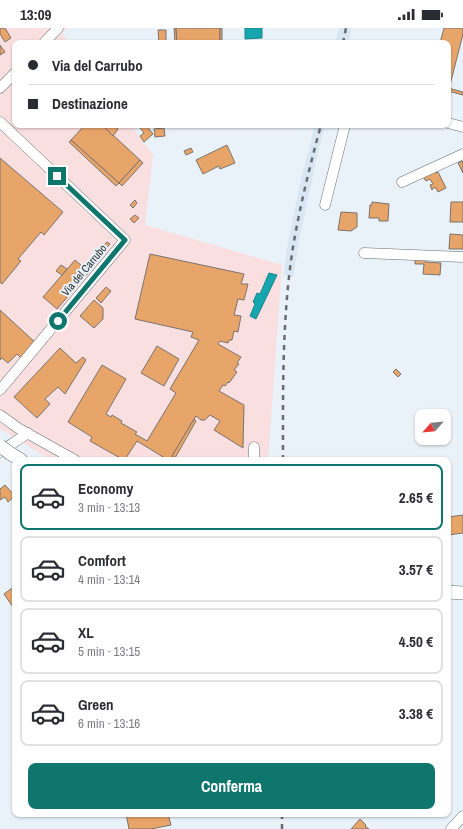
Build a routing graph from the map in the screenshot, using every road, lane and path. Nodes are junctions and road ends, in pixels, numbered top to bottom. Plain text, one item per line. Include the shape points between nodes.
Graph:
1 (58, 28) edge
2 (47, 40) edge
3 (12, 76) edge
4 (0, 88) edge
5 (0, 122) edge
6 (451, 124) edge
7 (463, 127) edge
8 (344, 128) edge
9 (463, 154) edge
10 (402, 182) dead end
11 (325, 205) dead end
12 (364, 253) dead end
13 (463, 257) edge
14 (0, 390) edge
15 (0, 415) edge
16 (28, 433) junction
17 (0, 446) edge
18 (254, 447) dead end
19 (11, 455) edge
20 (70, 457) edge
21 (254, 457) edge
22 (451, 592) edge
23 (463, 593) edge
24 (463, 816) edge
25 (451, 829) edge

1 - 2 street
3 - 4 street
5 - 14 street, Via del Carrubo via 125,240
6 - 7 street
8 - 11 street
9 - 10 street
12 - 13 street
15 - 16 street
16 - 19 street
16 - 20 street
17 - 19 main road, bridge
18 - 21 street
22 - 23 main road
24 - 25 street

